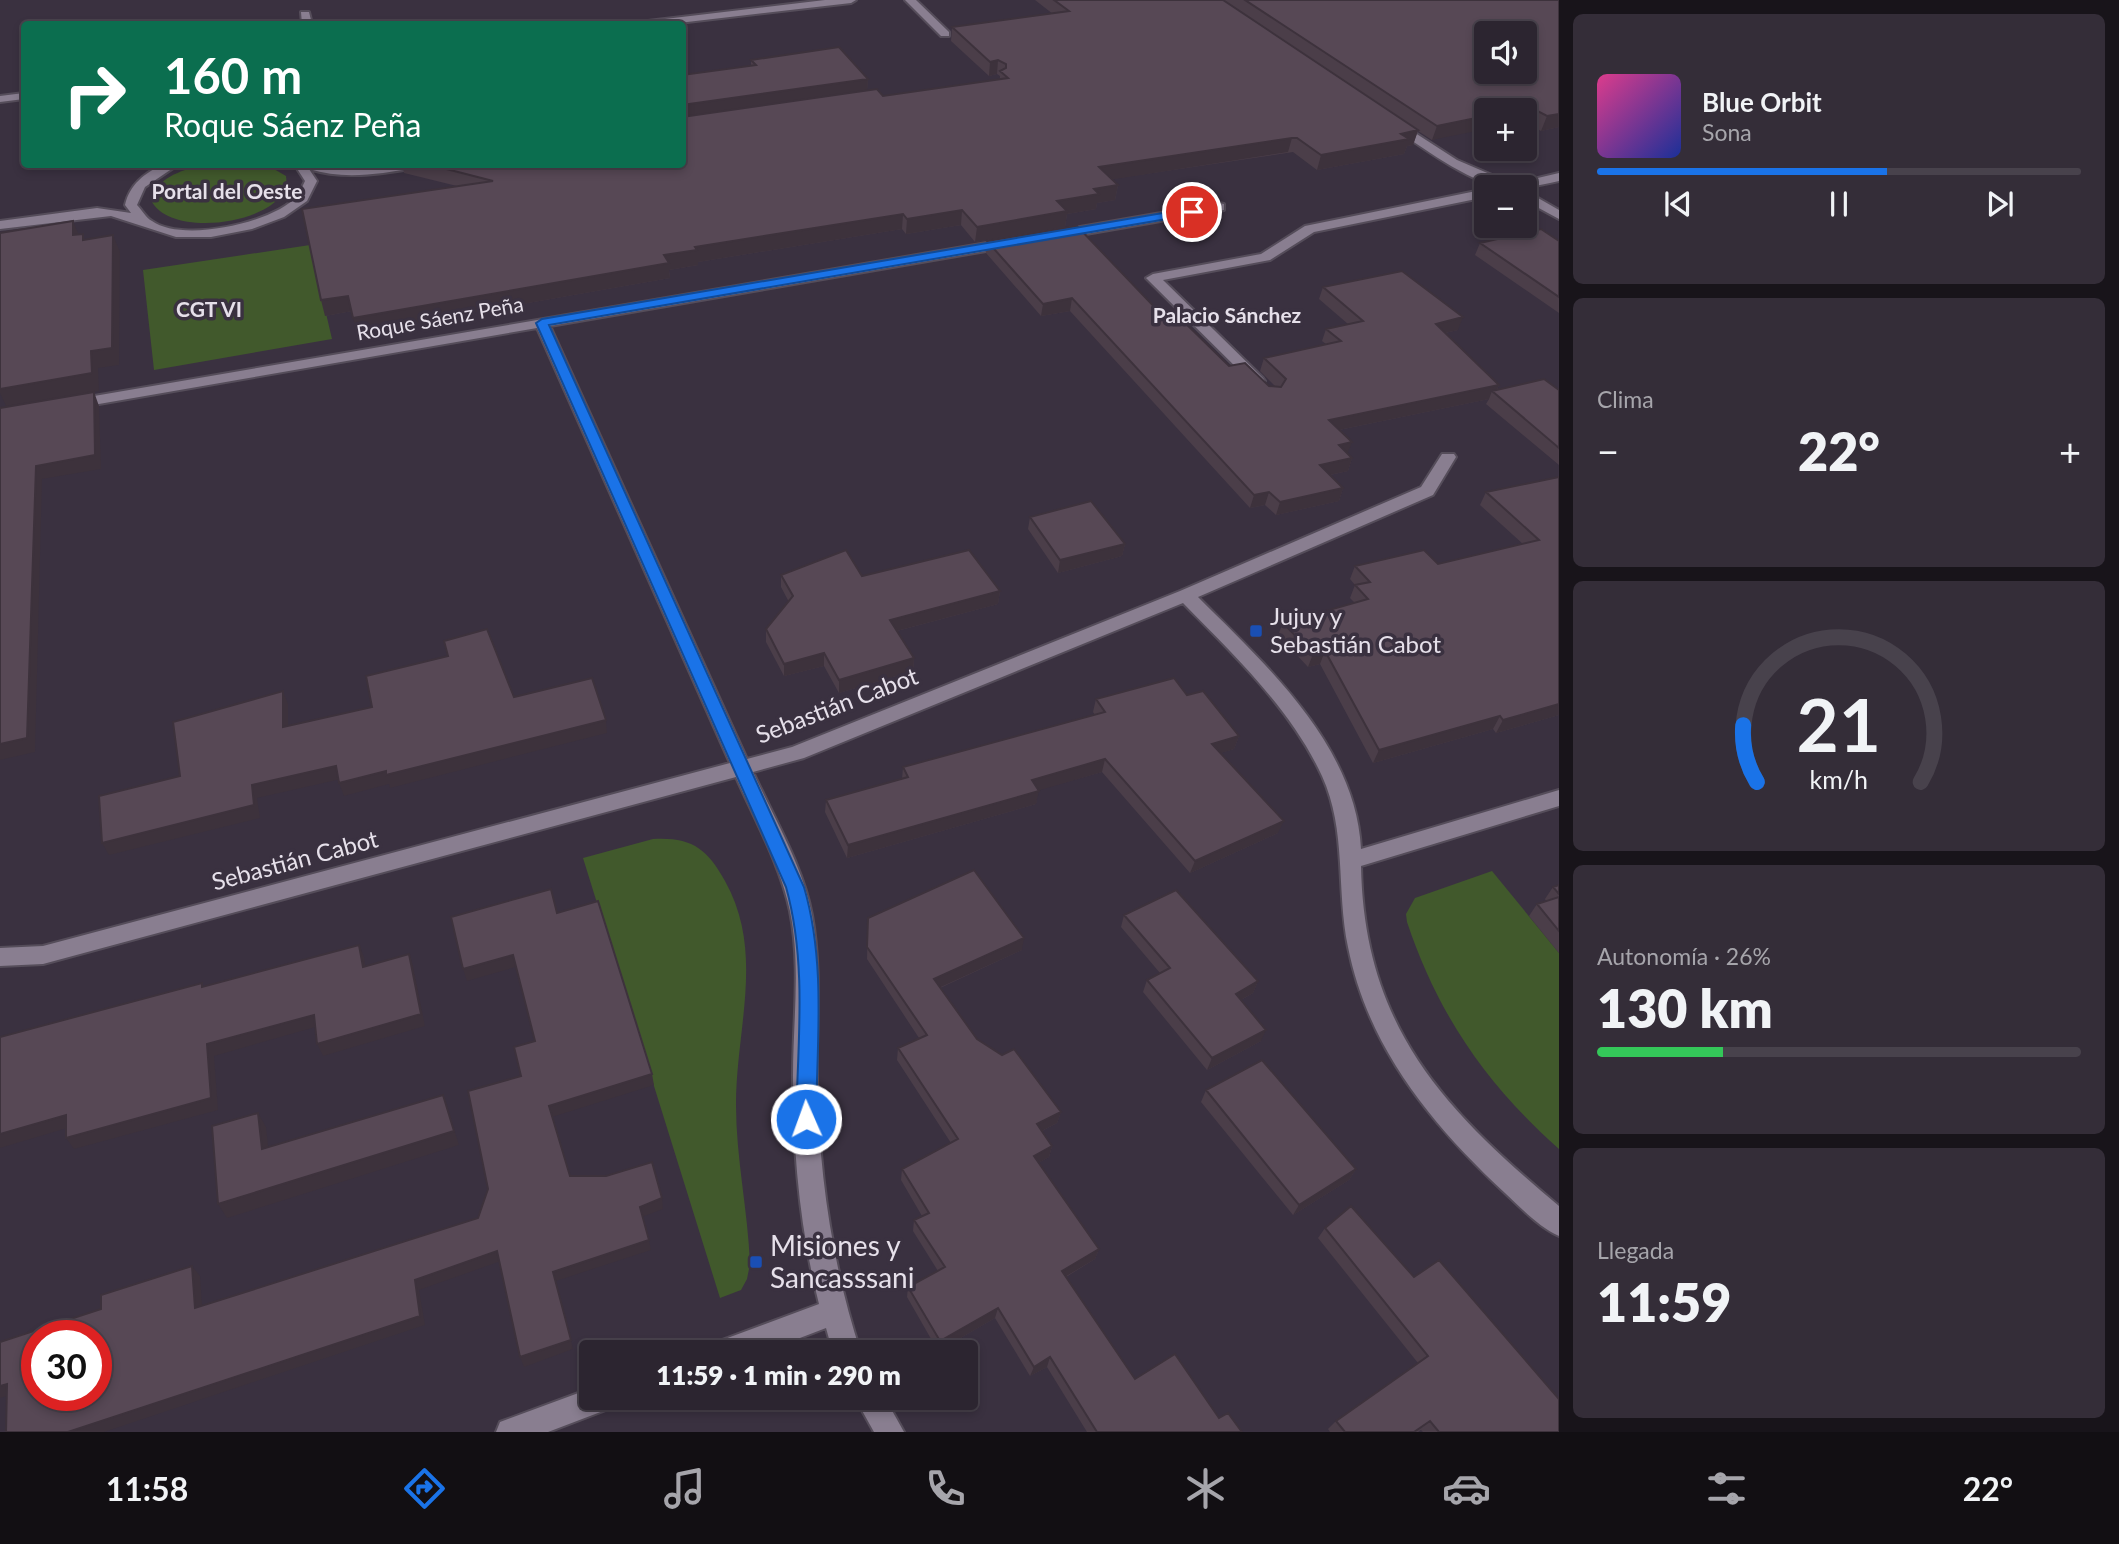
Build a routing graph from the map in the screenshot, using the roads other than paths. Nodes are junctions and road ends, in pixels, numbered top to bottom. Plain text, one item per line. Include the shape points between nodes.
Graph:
1 (851, 0) edge
2 (910, 0) edge
3 (673, 21) edge
4 (945, 34) dead end
5 (21, 96) edge
6 (0, 99) edge
7 (1384, 117) edge
8 (165, 168) edge
9 (306, 168) edge
10 (320, 168) edge
11 (390, 168) edge
12 (365, 172) junction
13 (1482, 175) edge
14 (1559, 177) edge
15 (1537, 182) edge
16 (138, 186) junction
17 (306, 195) junction
18 (1474, 195) edge
19 (1537, 202) edge
20 (1219, 207) dead end
21 (83, 212) junction
22 (1559, 215) edge
23 (142, 220) junction
24 (0, 225) edge
25 (542, 323) junction
26 (1272, 394) edge
27 (54, 406) edge
28 (1448, 457) dead end
29 (1186, 595) junction
30 (742, 770) junction
31 (1559, 798) edge
32 (1350, 861) junction
33 (0, 957) edge
34 (1559, 1223) edge
35 (836, 1311) junction
36 (758, 1340) edge
37 (844, 1340) edge
38 (579, 1406) edge
39 (876, 1410) edge
40 (510, 1432) edge
41 (890, 1432) edge

1 - 3 street
2 - 4 street
5 - 6 street
7 - 13 street via 1453,163
8 - 16 street
9 - 17 street via 311,181
10 - 12 street
11 - 12 street
12 - 17 street via 335,179
14 - 15 street
16 - 21 street via 116,202
16 - 23 street via 131,205
17 - 23 street via 271,219 224,231 186,233 160,229
18 - 26 street via 1310,229 1265,257 1153,278
19 - 22 street
20 - 25 street, Roque Sáenz Peña
21 - 23 street via 111,212
21 - 24 street
25 - 27 street, Roque Sáenz Peña
25 - 30 street
28 - 29 street, Sebastián Cabot via 1427,491
29 - 30 street, Sebastián Cabot via 797,753
29 - 32 street via 1254,665 1322,758 1344,806
30 - 33 street, Sebastián Cabot via 43,955
30 - 35 street via 787,868 805,921 806,1119 822,1253
31 - 32 street
32 - 34 street via 1360,953 1382,1019 1449,1122
35 - 36 street
35 - 37 street
38 - 40 street
39 - 41 street

